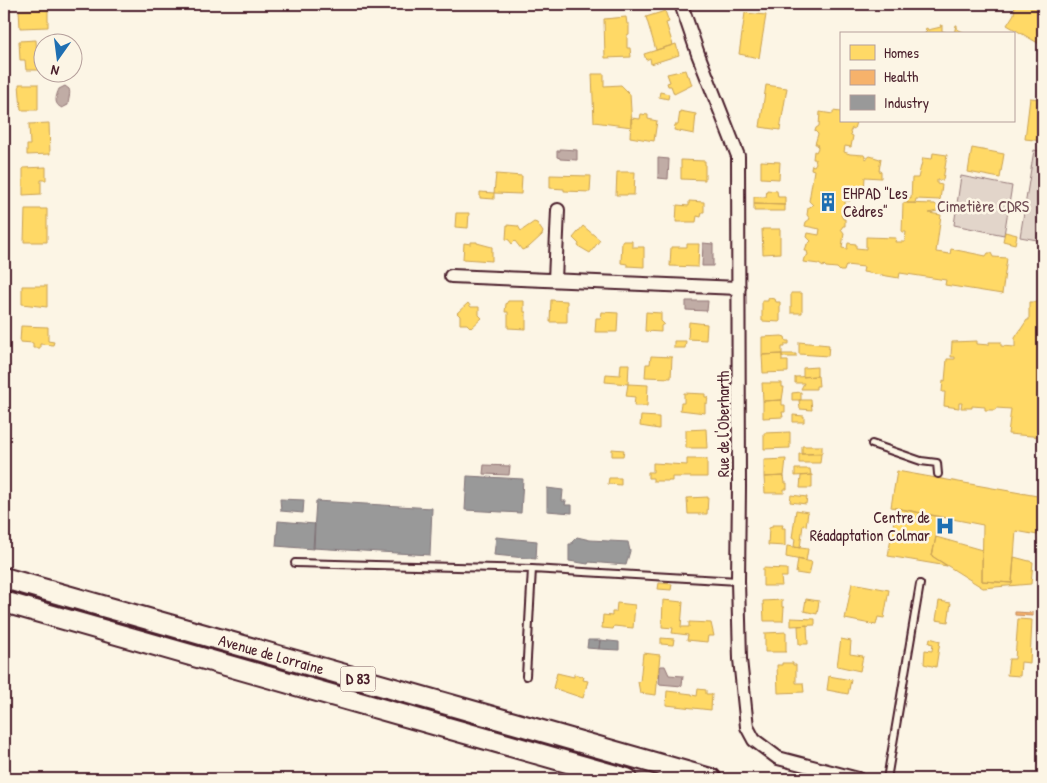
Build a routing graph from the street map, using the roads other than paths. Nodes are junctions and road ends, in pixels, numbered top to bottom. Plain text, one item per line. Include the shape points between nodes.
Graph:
1 (681, 4) edge
2 (558, 210) dead end
3 (451, 276) dead end
4 (555, 280) junction
5 (739, 288) junction
6 (872, 444) dead end
7 (938, 474) dead end
8 (295, 563) dead end
9 (532, 569) junction
10 (4, 578) edge
11 (738, 581) junction
12 (920, 584) dead end
13 (4, 602) edge
14 (526, 676) dead end
15 (627, 779) edge
16 (711, 779) edge
17 (858, 779) edge
18 (887, 779) edge

1 - 5 street, Rue de l'Oberharth via 738,156
2 - 4 street
3 - 4 street
4 - 5 street
5 - 11 street, Rue de l'Oberharth
6 - 7 lane via 921,461 937,463
8 - 9 lane
9 - 11 lane
9 - 14 lane
10 - 16 main road, Avenue de Lorraine / D 83
11 - 17 street, Rue de l'Oberharth via 744,706 747,727 754,740 778,758
12 - 18 lane
13 - 15 main road, Avenue de Lorraine / D 83

